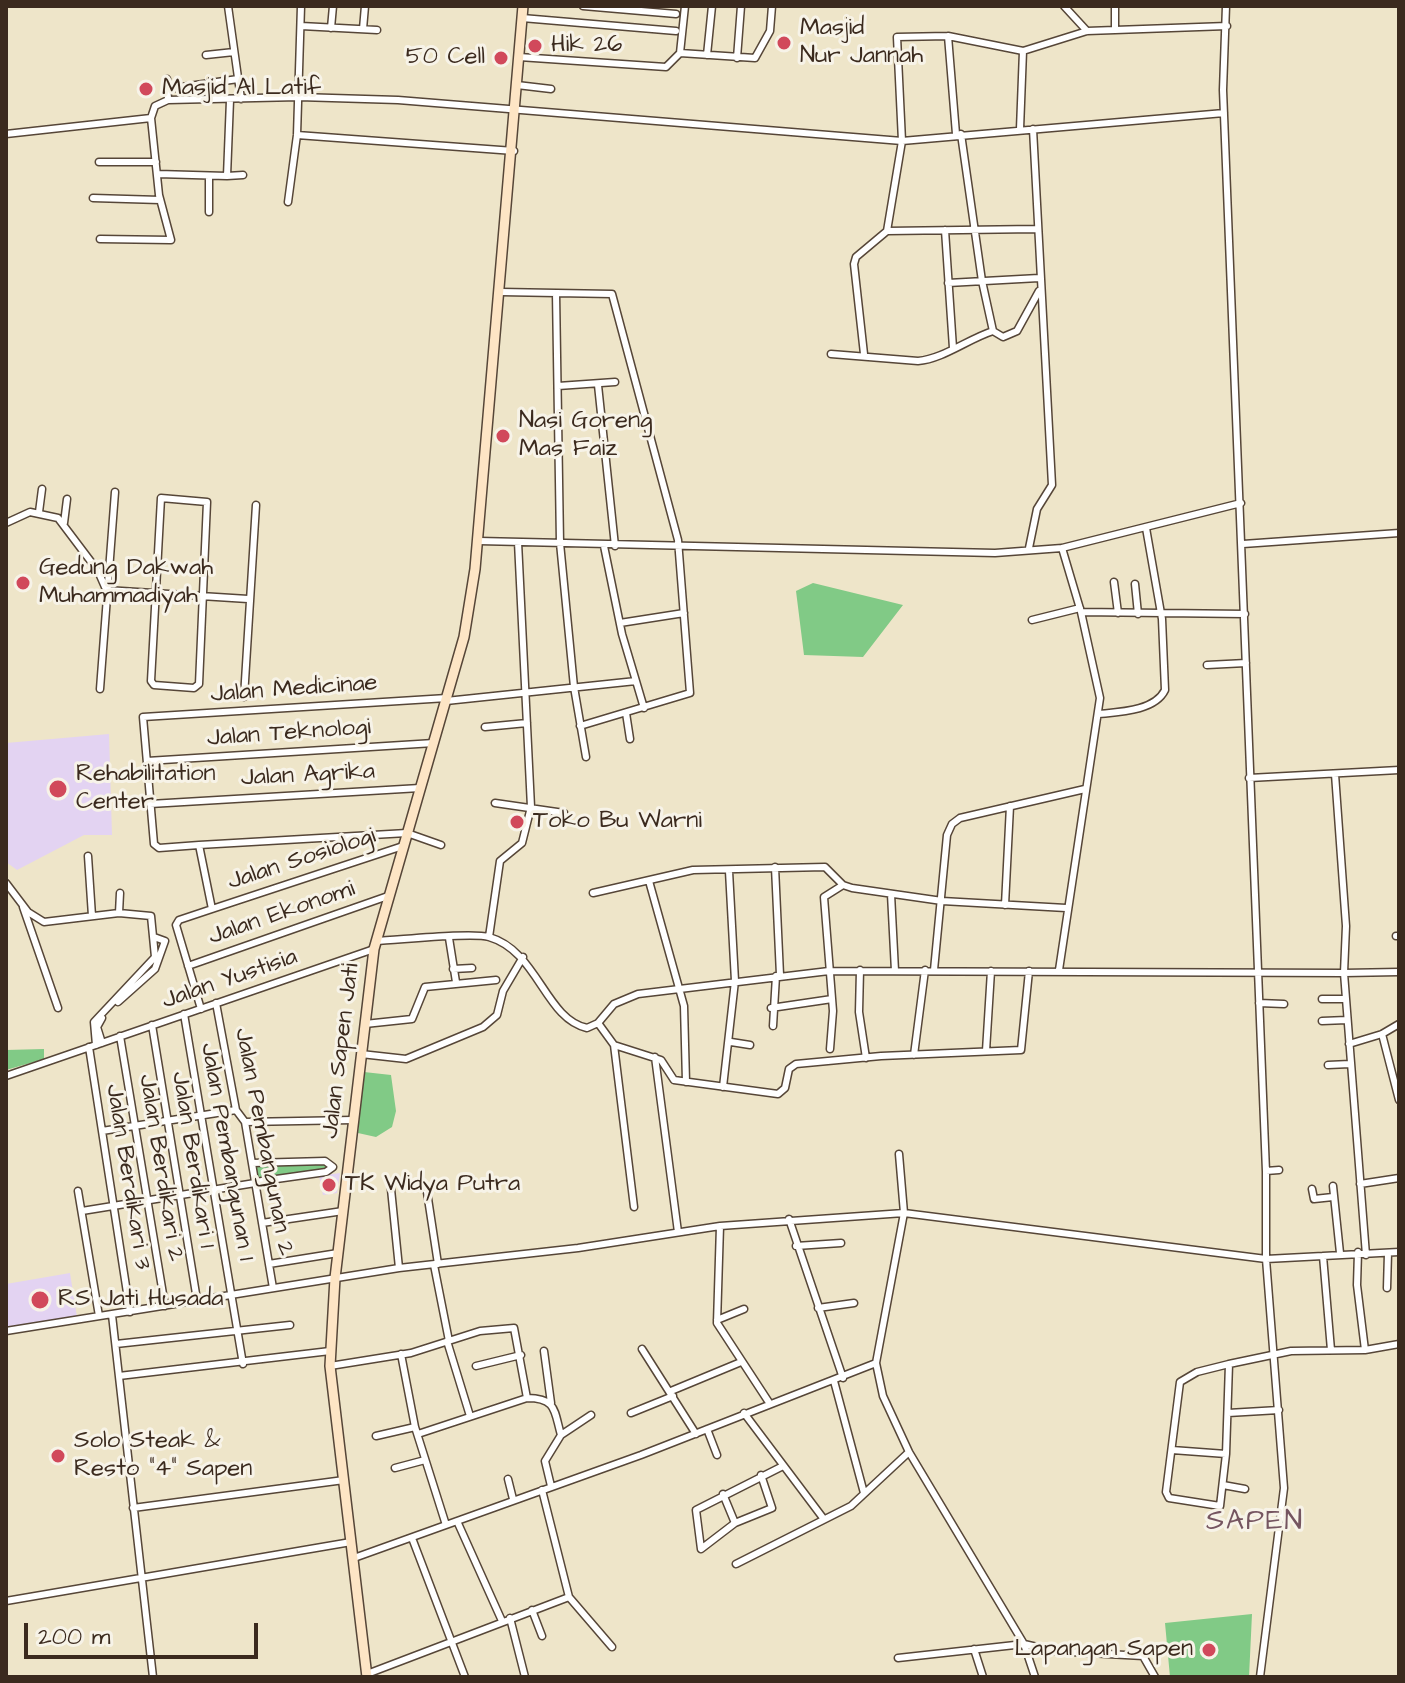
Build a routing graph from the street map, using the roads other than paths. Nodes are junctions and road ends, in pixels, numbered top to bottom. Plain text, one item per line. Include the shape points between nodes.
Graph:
1 (228, 6) edge
2 (301, 6) edge
3 (333, 6) edge
4 (365, 6) edge
5 (523, 6) edge
6 (583, 6) edge
7 (685, 6) edge
8 (712, 6) edge
9 (741, 6) edge
10 (772, 6) edge
11 (1064, 6) edge
12 (1115, 6) edge
13 (1226, 6) edge
14 (676, 14) dead end
15 (522, 18) junction
16 (301, 26) junction
17 (1227, 26) junction
18 (331, 28) junction
19 (363, 29) junction
20 (377, 30) dead end
21 (1115, 30) junction
22 (676, 31) dead end
23 (1087, 31) junction
24 (948, 36) junction
25 (1023, 51) junction
26 (234, 52) junction
27 (680, 53) junction
28 (206, 55) dead end
29 (707, 55) junction
30 (519, 57) junction
31 (737, 58) junction
32 (167, 79) dead end
33 (238, 79) junction
34 (517, 85) junction
35 (168, 89) junction
36 (551, 89) dead end
37 (299, 97) junction
38 (241, 99) junction
39 (168, 100) junction
40 (230, 100) junction
41 (515, 110) junction
42 (1224, 113) junction
43 (151, 118) junction
44 (1020, 129) junction
45 (1033, 129) junction
46 (6, 134) edge
47 (959, 134) junction
48 (297, 135) junction
49 (902, 141) junction
50 (514, 151) junction
51 (99, 162) dead end
52 (156, 162) junction
53 (158, 174) junction
54 (243, 175) dead end
55 (209, 176) junction
56 (227, 176) junction
57 (93, 198) dead end
58 (160, 200) junction
59 (288, 202) dead end
60 (209, 212) dead end
61 (977, 227) junction
62 (1036, 229) junction
63 (945, 230) junction
64 (887, 231) junction
65 (100, 239) dead end
66 (1039, 278) junction
67 (982, 281) junction
68 (948, 283) junction
69 (1039, 290) junction
70 (501, 292) junction
71 (556, 293) junction
72 (993, 331) junction
73 (953, 348) junction
74 (831, 354) dead end
75 (864, 354) junction
76 (615, 382) dead end
77 (598, 385) junction
78 (558, 386) junction
79 (42, 489) dead end
80 (115, 492) dead end
81 (67, 499) dead end
82 (1241, 503) junction
83 (256, 505) dead end
84 (39, 512) junction
85 (6, 523) edge
86 (64, 524) junction
87 (1146, 528) junction
88 (1399, 533) edge
89 (479, 541) junction
90 (518, 542) junction
91 (560, 543) junction
92 (1243, 544) junction
93 (604, 546) junction
94 (615, 546) junction
95 (678, 547) junction
96 (1029, 548) junction
97 (1062, 548) junction
98 (1114, 582) dead end
99 (1135, 584) dead end
100 (106, 590) junction
101 (157, 593) junction
102 (202, 596) junction
103 (248, 599) junction
104 (1081, 610) junction
105 (684, 613) junction
106 (1118, 613) junction
107 (1138, 614) junction
108 (1245, 614) junction
109 (1161, 615) junction
110 (1032, 620) dead end
111 (620, 623) junction
112 (1246, 663) junction
113 (1207, 665) dead end
114 (636, 681) junction
115 (574, 687) junction
116 (100, 689) dead end
117 (526, 693) junction
118 (244, 697) dead end
119 (447, 699) junction
120 (644, 708) junction
121 (626, 713) junction
122 (1099, 714) junction
123 (527, 723) junction
124 (580, 726) junction
125 (485, 727) dead end
126 (630, 739) dead end
127 (434, 743) junction
128 (586, 757) dead end
129 (147, 761) junction
130 (1399, 770) edge
131 (1335, 774) junction
132 (1249, 778) junction
133 (420, 788) junction
134 (1085, 789) junction
135 (495, 803) dead end
136 (150, 804) junction
137 (1010, 806) junction
138 (531, 807) junction
139 (564, 813) dead end
140 (407, 833) junction
141 (199, 845) junction
142 (441, 845) dead end
143 (403, 846) junction
144 (88, 856) dead end
145 (775, 867) junction
146 (729, 871) junction
147 (649, 881) junction
148 (6, 883) edge
149 (843, 885) junction
150 (120, 893) dead end
151 (593, 893) dead end
152 (891, 894) junction
153 (388, 896) junction
154 (20, 899) junction
155 (942, 901) junction
156 (1005, 905) junction
157 (1066, 908) junction
158 (212, 909) junction
159 (119, 913) junction
160 (92, 916) junction
161 (489, 937) junction
162 (449, 938) junction
163 (375, 945) junction
164 (523, 956) junction
165 (188, 966) junction
166 (472, 968) dead end
167 (453, 969) junction
168 (860, 970) junction
169 (925, 970) junction
170 (934, 970) junction
171 (1059, 970) junction
172 (1258, 970) junction
173 (829, 971) junction
174 (895, 971) junction
175 (991, 971) junction
176 (1029, 971) junction
177 (1399, 972) edge
178 (1344, 973) junction
179 (778, 976) junction
180 (496, 980) dead end
181 (735, 981) junction
182 (456, 982) junction
183 (679, 987) junction
184 (832, 999) junction
185 (1322, 999) dead end
186 (1346, 999) junction
187 (216, 1003) junction
188 (1259, 1003) junction
189 (1284, 1004) dead end
190 (58, 1008) dead end
191 (771, 1008) junction
192 (201, 1009) junction
193 (184, 1014) junction
194 (1347, 1020) junction
195 (1322, 1021) dead end
196 (598, 1023) junction
197 (365, 1024) junction
198 (1399, 1024) edge
199 (152, 1025) junction
200 (773, 1026) dead end
201 (1382, 1034) junction
202 (120, 1036) junction
203 (731, 1042) junction
204 (97, 1044) junction
205 (1349, 1044) junction
206 (614, 1045) junction
207 (750, 1045) dead end
208 (830, 1049) dead end
209 (986, 1051) junction
210 (361, 1054) junction
211 (914, 1055) junction
212 (655, 1057) junction
213 (866, 1058) junction
214 (1350, 1064) junction
215 (1328, 1065) dead end
216 (6, 1076) edge
217 (686, 1082) junction
218 (723, 1087) junction
219 (1399, 1100) edge
220 (236, 1110) junction
221 (201, 1115) junction
222 (353, 1120) junction
223 (168, 1121) junction
224 (245, 1122) junction
225 (135, 1126) junction
226 (102, 1131) junction
227 (899, 1154) dead end
228 (252, 1163) junction
229 (1279, 1170) dead end
230 (1266, 1171) junction
231 (1399, 1178) edge
232 (255, 1182) junction
233 (1360, 1184) junction
234 (1333, 1186) dead end
235 (391, 1189) dead end
236 (1312, 1189) dead end
237 (78, 1191) dead end
238 (214, 1191) junction
239 (427, 1192) dead end
240 (180, 1196) junction
241 (1333, 1197) junction
242 (147, 1201) junction
243 (113, 1206) junction
244 (634, 1207) dead end
245 (82, 1211) junction
246 (343, 1211) junction
247 (904, 1213) junction
248 (789, 1219) junction
249 (262, 1223) junction
250 (720, 1226) junction
251 (678, 1232) junction
252 (841, 1243) dead end
253 (796, 1246) junction
254 (1358, 1252) junction
255 (1399, 1252) edge
256 (338, 1253) junction
257 (1340, 1253) junction
258 (1388, 1253) junction
259 (1366, 1255) junction
260 (1323, 1256) junction
261 (1266, 1259) junction
262 (269, 1264) junction
263 (436, 1264) junction
264 (399, 1268) junction
265 (335, 1278) junction
266 (273, 1288) junction
267 (1387, 1288) dead end
268 (232, 1295) junction
269 (197, 1300) junction
270 (854, 1303) dead end
271 (165, 1306) junction
272 (818, 1308) junction
273 (744, 1309) dead end
274 (130, 1312) junction
275 (112, 1315) junction
276 (99, 1316) junction
277 (717, 1320) junction
278 (290, 1325) dead end
279 (6, 1331) edge
280 (241, 1331) junction
281 (448, 1341) junction
282 (116, 1344) junction
283 (1399, 1344) edge
284 (642, 1349) dead end
285 (1331, 1350) junction
286 (1365, 1350) junction
287 (330, 1351) junction
288 (544, 1351) dead end
289 (401, 1354) junction
290 (521, 1355) junction
291 (1275, 1355) junction
292 (741, 1362) junction
293 (876, 1363) junction
294 (243, 1364) junction
295 (1229, 1364) junction
296 (330, 1366) junction
297 (476, 1366) dead end
298 (119, 1376) junction
299 (843, 1378) junction
300 (834, 1381) junction
301 (672, 1393) junction
302 (527, 1398) junction
303 (551, 1403) junction
304 (770, 1404) junction
305 (1279, 1410) junction
306 (631, 1413) dead end
307 (744, 1413) junction
308 (1228, 1413) junction
309 (591, 1415) dead end
310 (470, 1416) junction
311 (707, 1429) junction
312 (416, 1430) junction
313 (696, 1434) junction
314 (561, 1435) junction
315 (376, 1436) dead end
316 (1172, 1450) junction
317 (909, 1452) junction
318 (1226, 1454) junction
319 (717, 1455) dead end
320 (425, 1460) junction
321 (783, 1466) junction
322 (395, 1468) dead end
323 (761, 1475) junction
324 (508, 1479) dead end
325 (344, 1480) junction
326 (1223, 1485) junction
327 (551, 1486) junction
328 (1245, 1489) dead end
329 (542, 1490) junction
330 (864, 1493) junction
331 (723, 1494) junction
332 (513, 1499) junction
333 (133, 1508) junction
334 (823, 1518) junction
335 (457, 1521) junction
336 (735, 1523) junction
337 (446, 1525) junction
338 (412, 1538) junction
339 (351, 1542) junction
340 (354, 1558) junction
341 (736, 1564) dead end
342 (141, 1580) junction
343 (569, 1597) junction
344 (6, 1601) edge
345 (532, 1610) junction
346 (510, 1618) junction
347 (502, 1621) junction
348 (542, 1636) dead end
349 (453, 1642) junction
350 (1024, 1644) junction
351 (612, 1647) dead end
352 (974, 1649) junction
353 (898, 1658) dead end
354 (367, 1675) edge
355 (153, 1677) edge
356 (465, 1677) edge
357 (525, 1677) edge
358 (983, 1677) edge
359 (1035, 1677) edge
360 (1155, 1677) edge
361 (1260, 1677) edge

1 - 26 street
2 - 16 street
3 - 18 street
4 - 19 street
5 - 15 street, Jalan Sapen Jati
6 - 14 street
7 - 27 street
8 - 29 street
9 - 31 street
10 - 31 street via 770,31 759,55
11 - 23 street
12 - 21 street
13 - 17 street
15 - 22 street
15 - 30 street, Jalan Sapen Jati
16 - 18 street
16 - 37 street
17 - 21 street
17 - 42 street
18 - 19 street
19 - 20 street
21 - 23 street
23 - 25 street
24 - 25 street
24 - 47 street
24 - 49 street via 897,37
25 - 44 street
26 - 28 street
26 - 33 street
27 - 29 street
27 - 30 street via 674,62 658,68
29 - 31 street
30 - 34 street, Jalan Sapen Jati
32 - 35 street
33 - 35 street
33 - 38 street
34 - 36 street
34 - 41 street, Jalan Sapen Jati
35 - 39 street
37 - 38 street
37 - 41 street
37 - 48 street
38 - 40 street
39 - 40 street
39 - 43 street via 155,106
40 - 56 street
41 - 49 street
41 - 50 street, Jalan Sapen Jati
42 - 45 street
42 - 82 street
43 - 46 street
43 - 52 street
44 - 45 street
44 - 47 street
45 - 62 street
47 - 49 street
47 - 61 street
48 - 50 street
48 - 59 street
49 - 64 street
50 - 70 street, Jalan Sapen Jati
51 - 52 street
52 - 53 street
53 - 55 street
53 - 58 street
54 - 56 street
55 - 56 street
55 - 60 street
57 - 58 street
58 - 65 street via 169,241
61 - 62 street
61 - 63 street
61 - 67 street
62 - 66 street
63 - 64 street
63 - 68 street
64 - 75 street via 854,264
66 - 67 street
66 - 69 street
67 - 68 street
67 - 72 street
68 - 73 street
69 - 72 street via 1017,331 1003,337
69 - 96 street via 1052,485 1037,509
70 - 71 street
70 - 89 street, Jalan Sapen Jati
71 - 78 street
71 - 95 street via 612,295
72 - 73 street
73 - 75 street via 924,361
74 - 75 street
76 - 77 street
77 - 78 street via 578,381
77 - 94 street
78 - 91 street
79 - 84 street
80 - 100 street
81 - 86 street
82 - 87 street
82 - 92 street
83 - 103 street
84 - 85 street via 23,513
84 - 86 street
86 - 100 street
87 - 97 street
87 - 109 street
88 - 92 street
89 - 90 street
89 - 119 street, Jalan Sapen Jati via 464,637
90 - 91 street
90 - 117 street
91 - 93 street
91 - 115 street
92 - 108 street
93 - 94 street
93 - 111 street
94 - 95 street
95 - 96 street via 951,555
95 - 105 street
96 - 97 street
97 - 104 street
98 - 106 street
99 - 107 street
100 - 101 street
100 - 116 street
101 - 102 street
101 - 102 street via 152,683 194,688 199,684
101 - 102 street via 161,498 207,502
102 - 103 street
103 - 118 street
104 - 106 street
104 - 110 street
104 - 122 street
105 - 111 street
105 - 120 street via 690,693
106 - 107 street
107 - 109 street
108 - 109 street
108 - 112 street
109 - 122 street via 1163,695 1140,707
111 - 114 street
112 - 113 street
112 - 132 street
114 - 115 street, Jalan Medicinae
114 - 120 street
115 - 117 street, Jalan Medicinae
115 - 124 street
117 - 119 street, Jalan Medicinae
117 - 123 street
119 - 127 street, Jalan Sapen Jati
119 - 129 street, Jalan Medicinae via 143,717
120 - 121 street
121 - 124 street
121 - 126 street
122 - 134 street
123 - 125 street
123 - 138 street
124 - 128 street
127 - 129 street, Jalan Teknologi
127 - 133 street, Jalan Sapen Jati
129 - 136 street
130 - 131 street
131 - 132 street
131 - 178 street via 1346,926
132 - 172 street
133 - 136 street, Jalan Agrika
133 - 140 street, Jalan Sapen Jati
134 - 137 street
134 - 157 street
135 - 138 street
136 - 141 street via 159,848
137 - 155 street via 952,824
137 - 156 street
138 - 139 street
138 - 161 street via 522,843 500,861
140 - 141 street
140 - 142 street
140 - 143 street, Jalan Sapen Jati
141 - 158 street
143 - 153 street, Jalan Sapen Jati
143 - 158 street, Jalan Sosiologi
144 - 160 street
145 - 146 street
145 - 149 street via 825,867
145 - 179 street
146 - 147 street via 693,870
146 - 181 street
147 - 151 street
147 - 183 street
148 - 154 street
149 - 152 street
149 - 173 street via 824,897
150 - 159 street
152 - 155 street
152 - 174 street
153 - 163 street, Jalan Sapen Jati
153 - 165 street, Jalan Ekonomi
154 - 160 street via 44,922
154 - 190 street
155 - 156 street
155 - 170 street
156 - 157 street
157 - 171 street
158 - 165 street, Jalan Sosiologi via 176,922
159 - 160 street
159 - 204 street via 151,915 158,937 153,962 94,1022
161 - 162 street, Jalan Yustisia
161 - 164 street
162 - 163 street, Jalan Yustisia
162 - 167 street
163 - 187 street, Jalan Yustisia
163 - 197 street, Jalan Sapen Jati
164 - 196 street via 576,1026
164 - 210 street via 503,991 497,1015 483,1027 406,1059
165 - 192 street
166 - 167 street
167 - 182 street
168 - 173 street
168 - 174 street
168 - 213 street
169 - 170 street
169 - 174 street
169 - 211 street
170 - 175 street
171 - 172 street
171 - 176 street
172 - 178 street
172 - 188 street
173 - 179 street
173 - 184 street
175 - 176 street
175 - 209 street
176 - 209 street via 1023,1049
177 - 178 street
178 - 186 street
179 - 181 street
179 - 191 street
180 - 182 street
181 - 183 street
181 - 203 street
182 - 197 street via 423,988 409,1021
183 - 196 street via 620,1001
183 - 217 street via 687,1024
184 - 191 street
184 - 208 street
185 - 186 street
186 - 194 street
187 - 192 street, Jalan Yustisia
187 - 220 street, Jalan Pembangunan 2
188 - 189 street
188 - 230 street
191 - 200 street
192 - 193 street, Jalan Yustisia
193 - 199 street, Jalan Yustisia
193 - 221 street, Jalan Pembangunan 1
194 - 195 street
194 - 205 street
196 - 206 street
197 - 210 street, Jalan Sapen Jati
198 - 201 street
199 - 202 street, Jalan Yustisia
199 - 223 street, Jalan Berdikari 1
201 - 205 street
201 - 219 street
202 - 204 street, Jalan Yustisia
202 - 225 street, Jalan Berdikari 2
203 - 207 street
203 - 218 street
204 - 216 street, Jalan Yustisia
204 - 226 street, Jalan Berdikari 3
205 - 214 street
206 - 212 street
206 - 244 street
209 - 211 street
210 - 222 street, Jalan Sapen Jati
211 - 213 street
212 - 217 street via 672,1079
212 - 251 street
213 - 218 street via 793,1065 778,1094
214 - 215 street
214 - 233 street
217 - 218 street
220 - 221 street
220 - 224 street, Jalan Pembangunan 2
221 - 223 street
221 - 238 street, Jalan Pembangunan 1
222 - 224 street
222 - 246 street, Jalan Sapen Jati
223 - 225 street
223 - 240 street, Jalan Berdikari 1
224 - 228 street, Jalan Pembangunan 2
225 - 226 street
225 - 242 street, Jalan Berdikari 2
226 - 243 street, Jalan Berdikari 3
227 - 247 street
228 - 232 street, Jalan Pembangunan 2
228 - 232 street via 325,1161 333,1167
229 - 230 street
230 - 261 street
231 - 233 street
232 - 238 street
232 - 249 street, Jalan Pembangunan 2
233 - 259 street
234 - 241 street
235 - 264 street
236 - 241 street via 1315,1199
237 - 245 street
238 - 240 street
238 - 268 street, Jalan Pembangunan 1
239 - 263 street
240 - 242 street
240 - 269 street, Jalan Berdikari 1
241 - 257 street
242 - 243 street
242 - 271 street, Jalan Berdikari 2
243 - 245 street
243 - 274 street, Jalan Berdikari 3
245 - 276 street
246 - 249 street
246 - 256 street, Jalan Sapen Jati
247 - 248 street
247 - 261 street
247 - 293 street
248 - 250 street
248 - 253 street
249 - 262 street, Jalan Pembangunan 2
250 - 251 street
250 - 277 street
251 - 263 street
252 - 253 street
253 - 272 street
254 - 257 street
254 - 259 street
254 - 286 street
255 - 258 street
256 - 262 street
256 - 265 street, Jalan Sapen Jati
257 - 260 street
258 - 259 street
258 - 267 street
260 - 261 street
260 - 285 street
261 - 291 street
262 - 266 street, Jalan Pembangunan 2
263 - 264 street
263 - 281 street
264 - 265 street
265 - 266 street
265 - 287 street, Jalan Sapen Jati
266 - 268 street
268 - 269 street
268 - 280 street, Jalan Pembangunan 1
269 - 271 street
270 - 272 street
271 - 274 street
272 - 299 street
273 - 277 street
274 - 275 street
275 - 276 street
275 - 282 street
276 - 279 street
277 - 292 street
278 - 280 street
280 - 282 street
280 - 294 street, Jalan Pembangunan 1
281 - 289 street
281 - 290 street via 514,1328
281 - 310 street
282 - 298 street
283 - 286 street
284 - 301 street
285 - 286 street
285 - 291 street
287 - 294 street
287 - 296 street, Jalan Sapen Jati
288 - 303 street
289 - 296 street
289 - 312 street
290 - 297 street
290 - 302 street
291 - 295 street
291 - 305 street
292 - 301 street
292 - 304 street
293 - 299 street
293 - 317 street via 889,1415
294 - 298 street
295 - 308 street
295 - 316 street via 1181,1380
296 - 325 street, Jalan Sapen Jati
298 - 333 street
299 - 300 street
300 - 304 street
300 - 330 street
301 - 306 street
301 - 313 street
302 - 303 street
302 - 310 street
303 - 314 street
304 - 307 street
305 - 308 street
305 - 361 street via 1283,1510
307 - 311 street
307 - 321 street
308 - 318 street
309 - 314 street
310 - 312 street
311 - 313 street
311 - 319 street
312 - 315 street
312 - 320 street
313 - 327 street
314 - 327 street via 545,1461
316 - 318 street
316 - 326 street via 1167,1497 1220,1506
317 - 330 street
317 - 350 street
318 - 326 street
320 - 322 street
320 - 337 street
321 - 323 street
321 - 334 street
323 - 331 street
323 - 336 street via 772,1508
324 - 332 street
325 - 333 street
325 - 339 street, Jalan Sapen Jati
326 - 328 street
327 - 329 street
329 - 332 street
329 - 343 street
330 - 334 street via 851,1506
331 - 336 street
331 - 336 street via 695,1511 701,1549
332 - 335 street
333 - 342 street
334 - 341 street
335 - 337 street
335 - 347 street
337 - 338 street
338 - 340 street
338 - 349 street
339 - 340 street, Jalan Sapen Jati
339 - 342 street
340 - 354 street, Jalan Sapen Jati
342 - 344 street
342 - 355 street
343 - 345 street
343 - 351 street
345 - 346 street
345 - 348 street
346 - 347 street
346 - 357 street
347 - 349 street
349 - 354 street
349 - 356 street
350 - 352 street
350 - 359 street
350 - 360 street via 1143,1656
352 - 353 street
352 - 358 street

